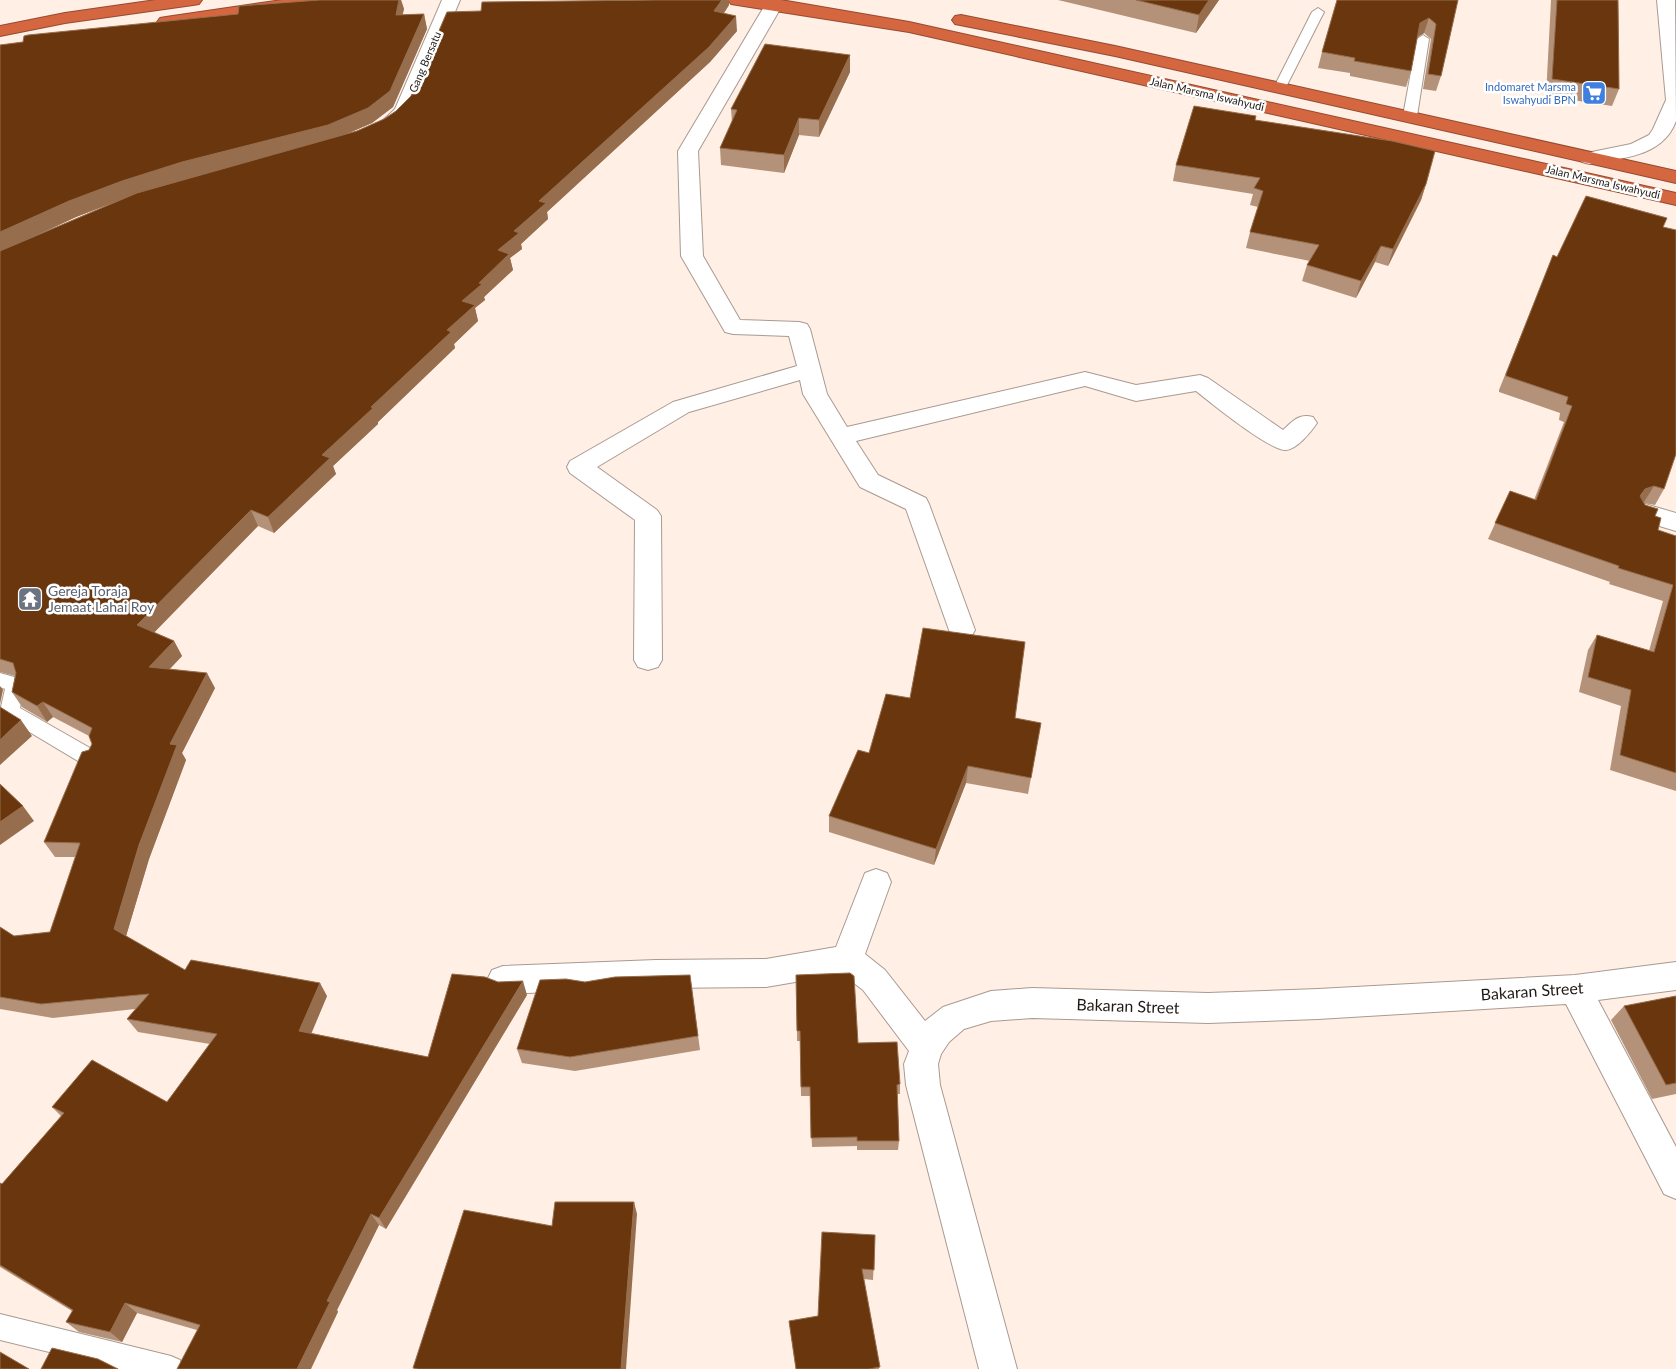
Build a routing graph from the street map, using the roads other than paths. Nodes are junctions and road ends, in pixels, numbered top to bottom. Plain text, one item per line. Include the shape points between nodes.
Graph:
1 (193, 0) edge
2 (318, 0) edge
3 (451, 0) edge
4 (737, 0) edge
5 (1666, 0) edge
6 (774, 4) junction
7 (890, 6) dead end
8 (1318, 12) dead end
9 (154, 24) edge
10 (0, 31) edge
11 (1423, 39) edge
12 (1280, 87) junction
13 (1675, 102) edge
14 (1410, 116) junction
15 (371, 134) edge
16 (1589, 158) junction
17 (1676, 177) edge
18 (1676, 199) edge
19 (809, 370) junction
20 (1306, 423) dead end
21 (841, 436) junction
22 (1645, 513) edge
23 (1676, 522) edge
24 (962, 630) dead end
25 (648, 660) dead end
26 (0, 680) edge
27 (90, 758) edge
28 (876, 882) dead end
29 (846, 959) junction
30 (1676, 976) edge
31 (503, 980) edge
32 (1575, 989) junction
33 (926, 1048) junction
34 (1676, 1182) edge
35 (0, 1327) edge
36 (171, 1369) edge
37 (998, 1369) edge

1 - 10 highway via 65,18
2 - 9 highway
3 - 15 street, Gang Bersatu via 404,112
4 - 6 highway, Jalan Marsma Iswahyudi
5 - 13 street
6 - 18 highway, Jalan Marsma Iswahyudi via 909,27
6 - 19 street via 688,151 692,256 734,327 799,329
7 - 12 highway, Jalan Marsma Iswahyudi
8 - 12 lane
11 - 14 lane
12 - 14 highway, Jalan Marsma Iswahyudi
13 - 16 street via 1660,133 1646,146
14 - 16 highway, Jalan Marsma Iswahyudi
16 - 17 highway, Jalan Marsma Iswahyudi
19 - 21 street via 815,394
19 - 25 street via 681,407 579,468 648,516
20 - 21 street via 1286,442 1200,383 1136,393 1085,379
21 - 24 street via 869,481 917,504
22 - 23 street
26 - 27 lane via 12,682 15,688 10,707 13,714
28 - 29 street
29 - 31 street via 766,973
29 - 33 street via 874,980
30 - 32 street, Bakaran Street
32 - 33 street, Bakaran Street via 1208,1008 991,1006 954,1017 937,1031
32 - 34 street
33 - 37 street, Bakaran Street via 921,1064 923,1085
35 - 36 lane

